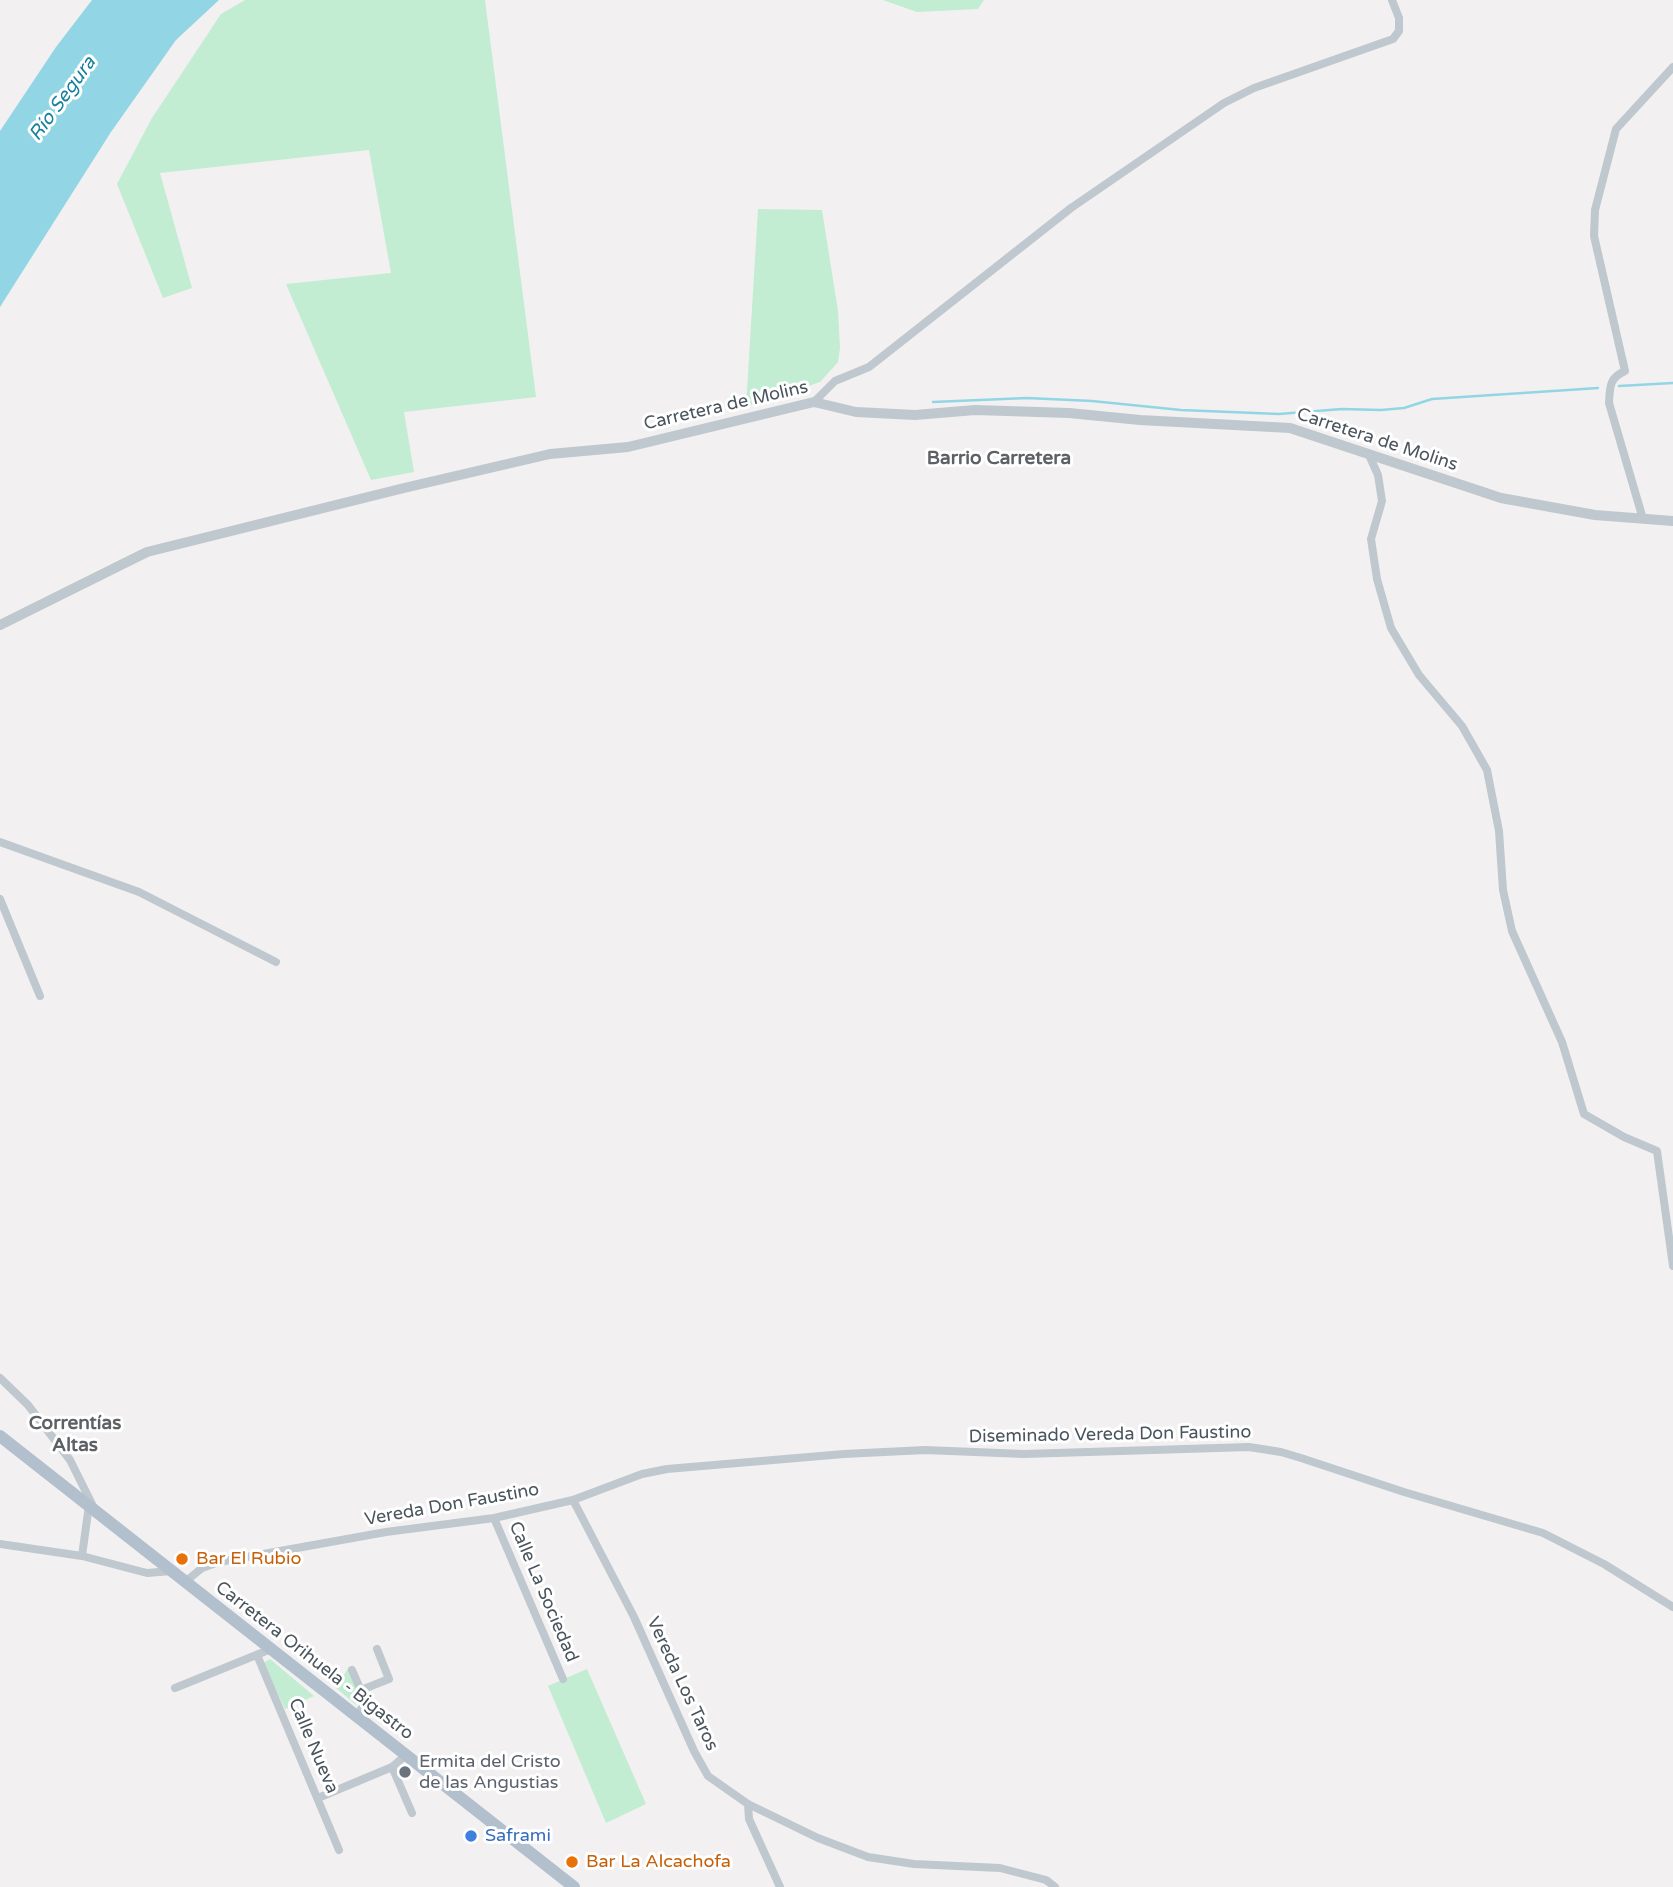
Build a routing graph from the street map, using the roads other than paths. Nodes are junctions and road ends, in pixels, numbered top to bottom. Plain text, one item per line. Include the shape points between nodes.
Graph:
1 (1392, 0) edge
2 (1673, 67) edge
3 (814, 402) junction
4 (1369, 455) junction
5 (1643, 519) junction
6 (1673, 521) edge
7 (0, 625) edge
8 (0, 842) edge
9 (0, 899) edge
10 (276, 962) dead end
11 (40, 996) dead end
12 (1673, 1266) edge
13 (0, 1378) edge
14 (0, 1436) edge
15 (810, 1457) joint
16 (573, 1500) junction
17 (92, 1508) junction
18 (494, 1518) junction
19 (0, 1544) edge
20 (82, 1556) junction
21 (172, 1571) junction
22 (185, 1582) junction
23 (1673, 1607) edge
24 (271, 1649) junction
25 (377, 1649) dead end
26 (257, 1655) junction
27 (352, 1670) dead end
28 (563, 1679) dead end
29 (175, 1688) dead end
30 (361, 1690) junction
31 (356, 1716) junction
32 (406, 1755) junction
33 (392, 1767) junction
34 (318, 1798) junction
35 (748, 1804) junction
36 (412, 1813) dead end
37 (339, 1850) dead end
38 (574, 1887) edge
39 (780, 1887) edge
40 (1055, 1887) edge

1 - 3 street via 1399,18 1399,31 1393,39 1223,103 1071,208 869,367 835,381
2 - 5 street via 1616,129 1595,210 1594,236 1625,370 1610,384 1609,403
3 - 4 street, Carretera de Molins via 856,412 1069,413 1290,428
3 - 7 street, Carretera de Molins via 628,447 537,457 147,552
4 - 5 street, Carretera de Molins via 1501,498
4 - 12 street via 1382,501 1371,539 1391,628 1488,770 1512,931 1562,1042 1584,1114 1657,1151
5 - 6 street, Carretera de Molins
8 - 10 street via 139,892
9 - 11 street
13 - 17 street via 28,1405 70,1460
14 - 17 main road, Carretera Orihuela - Bigastro
15 - 16 street, Vereda Don Faustino via 642,1474
15 - 23 street, Diseminado Vereda Don Faustino via 925,1450 1024,1454 1249,1447 1281,1452 1544,1533
16 - 18 street, Vereda Don Faustino
16 - 35 street, Vereda Los Taros via 708,1776
17 - 20 street
17 - 21 main road, Carretera Orihuela - Bigastro
18 - 22 street, Vereda Don Faustino via 219,1562
18 - 28 street, Calle La Sociedad
19 - 20 street
20 - 21 street via 147,1573
21 - 22 main road, Carretera Orihuela - Bigastro
22 - 24 main road, Carretera Orihuela - Bigastro
24 - 26 street
24 - 31 main road, Carretera Orihuela - Bigastro
25 - 30 street via 389,1679
26 - 29 street
26 - 34 street, Calle Nueva
27 - 30 street
30 - 31 street via 366,1702
31 - 32 main road, Carretera Orihuela - Bigastro
32 - 33 street
32 - 38 main road, Carretera Orihuela - Bigastro
33 - 34 street
33 - 36 street
34 - 37 street, Calle Nueva
35 - 39 street via 749,1819
35 - 40 street, Vereda Los Taros via 868,1857 1000,1868 1046,1880

